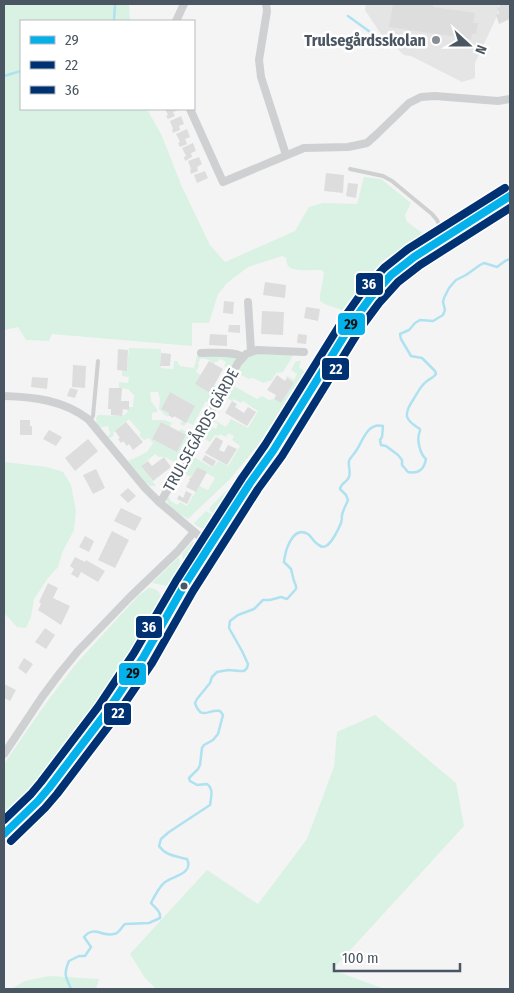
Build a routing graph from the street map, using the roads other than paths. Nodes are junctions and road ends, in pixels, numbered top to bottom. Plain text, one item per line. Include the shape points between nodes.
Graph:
1 (184, 4) edge
2 (266, 4) edge
3 (176, 20) edge
4 (510, 99) edge
5 (190, 110) edge
6 (286, 155) junction
7 (350, 169) dead end
8 (510, 196) edge
9 (510, 205) edge
10 (445, 237) junction
11 (248, 302) dead end
12 (251, 351) junction
13 (304, 352) dead end
14 (201, 353) dead end
15 (243, 357) junction
16 (98, 361) dead end
17 (4, 396) edge
18 (90, 421) junction
19 (159, 502) junction
20 (194, 532) junction
21 (216, 546) junction
22 (4, 754) edge
23 (4, 834) edge

1 - 3 street
2 - 6 street via 259,60 261,77
4 - 6 street via 421,97 409,103 367,142 348,148 304,148
5 - 6 street via 223,182
7 - 10 lane via 392,181 432,214
8 - 10 street
9 - 10 street
10 - 21 street via 399,268 371,297 250,484
11 - 12 street
12 - 13 street
12 - 15 street, TRULSEGÅRDS GÄRDE
14 - 15 street, TRULSEGÅRDS GÄRDE via 240,354
15 - 19 street, TRULSEGÅRDS GÄRDE
16 - 18 lane via 94,416
17 - 18 street via 53,401
18 - 19 street
19 - 20 street
20 - 21 street
20 - 22 street via 60,672
21 - 23 street via 184,586 143,658 106,713 49,788

